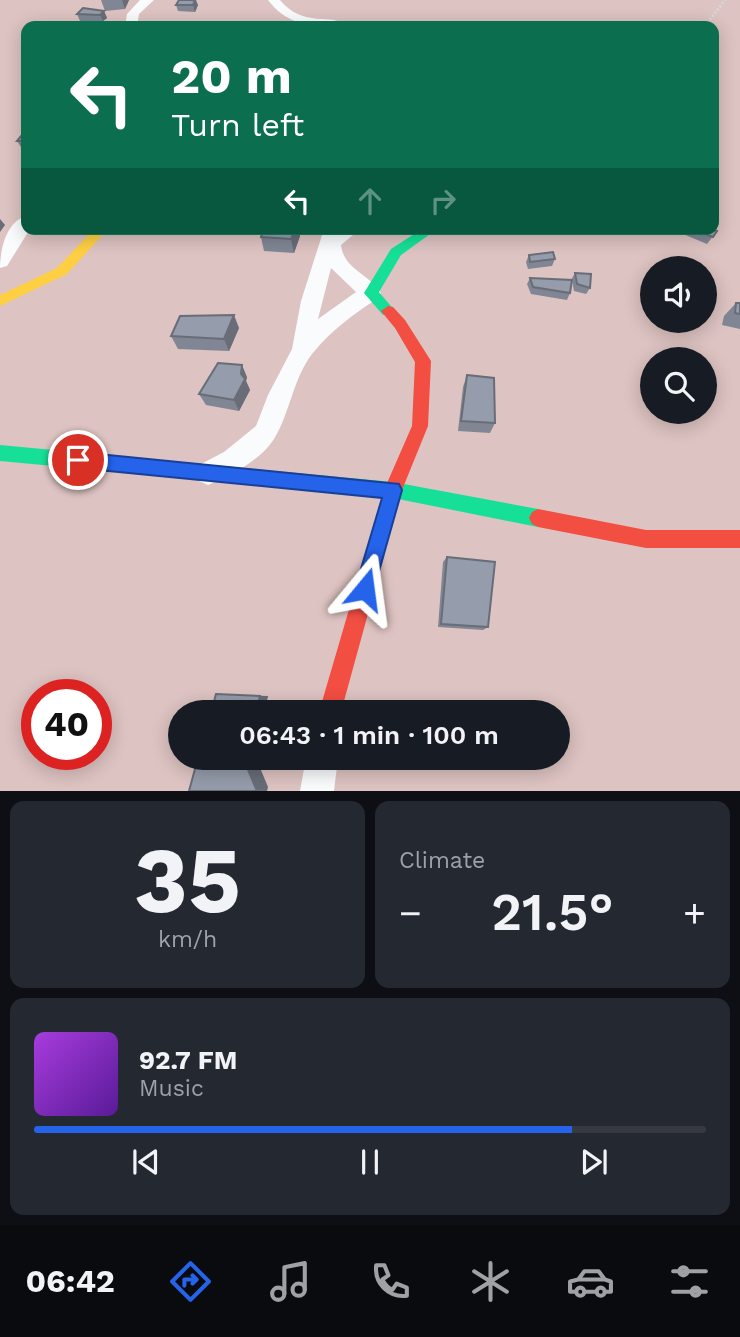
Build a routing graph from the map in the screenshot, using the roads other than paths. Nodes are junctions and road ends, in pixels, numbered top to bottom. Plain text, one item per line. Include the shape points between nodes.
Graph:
1 (149, 0) edge
2 (274, 0) edge
3 (130, 21) edge
4 (298, 21) edge
5 (21, 230) edge
6 (96, 235) edge
7 (422, 235) edge
8 (331, 237) edge
9 (0, 261) edge
10 (371, 293) junction
11 (0, 302) edge
12 (303, 350) junction
13 (0, 453) edge
14 (208, 473) junction
15 (393, 490) junction
16 (740, 539) edge
17 (333, 700) edge
18 (320, 770) edge
19 (317, 791) edge

1 - 3 street via 136,8
2 - 4 street
5 - 9 street
6 - 11 street via 62,271
7 - 10 street via 396,252
8 - 10 street via 341,271
8 - 12 street via 311,301
10 - 12 street via 333,317
10 - 15 street via 400,324 423,361 420,426
12 - 14 street via 265,433 233,460
13 - 14 street
14 - 15 street
15 - 16 street via 646,539
15 - 17 street
18 - 19 street

